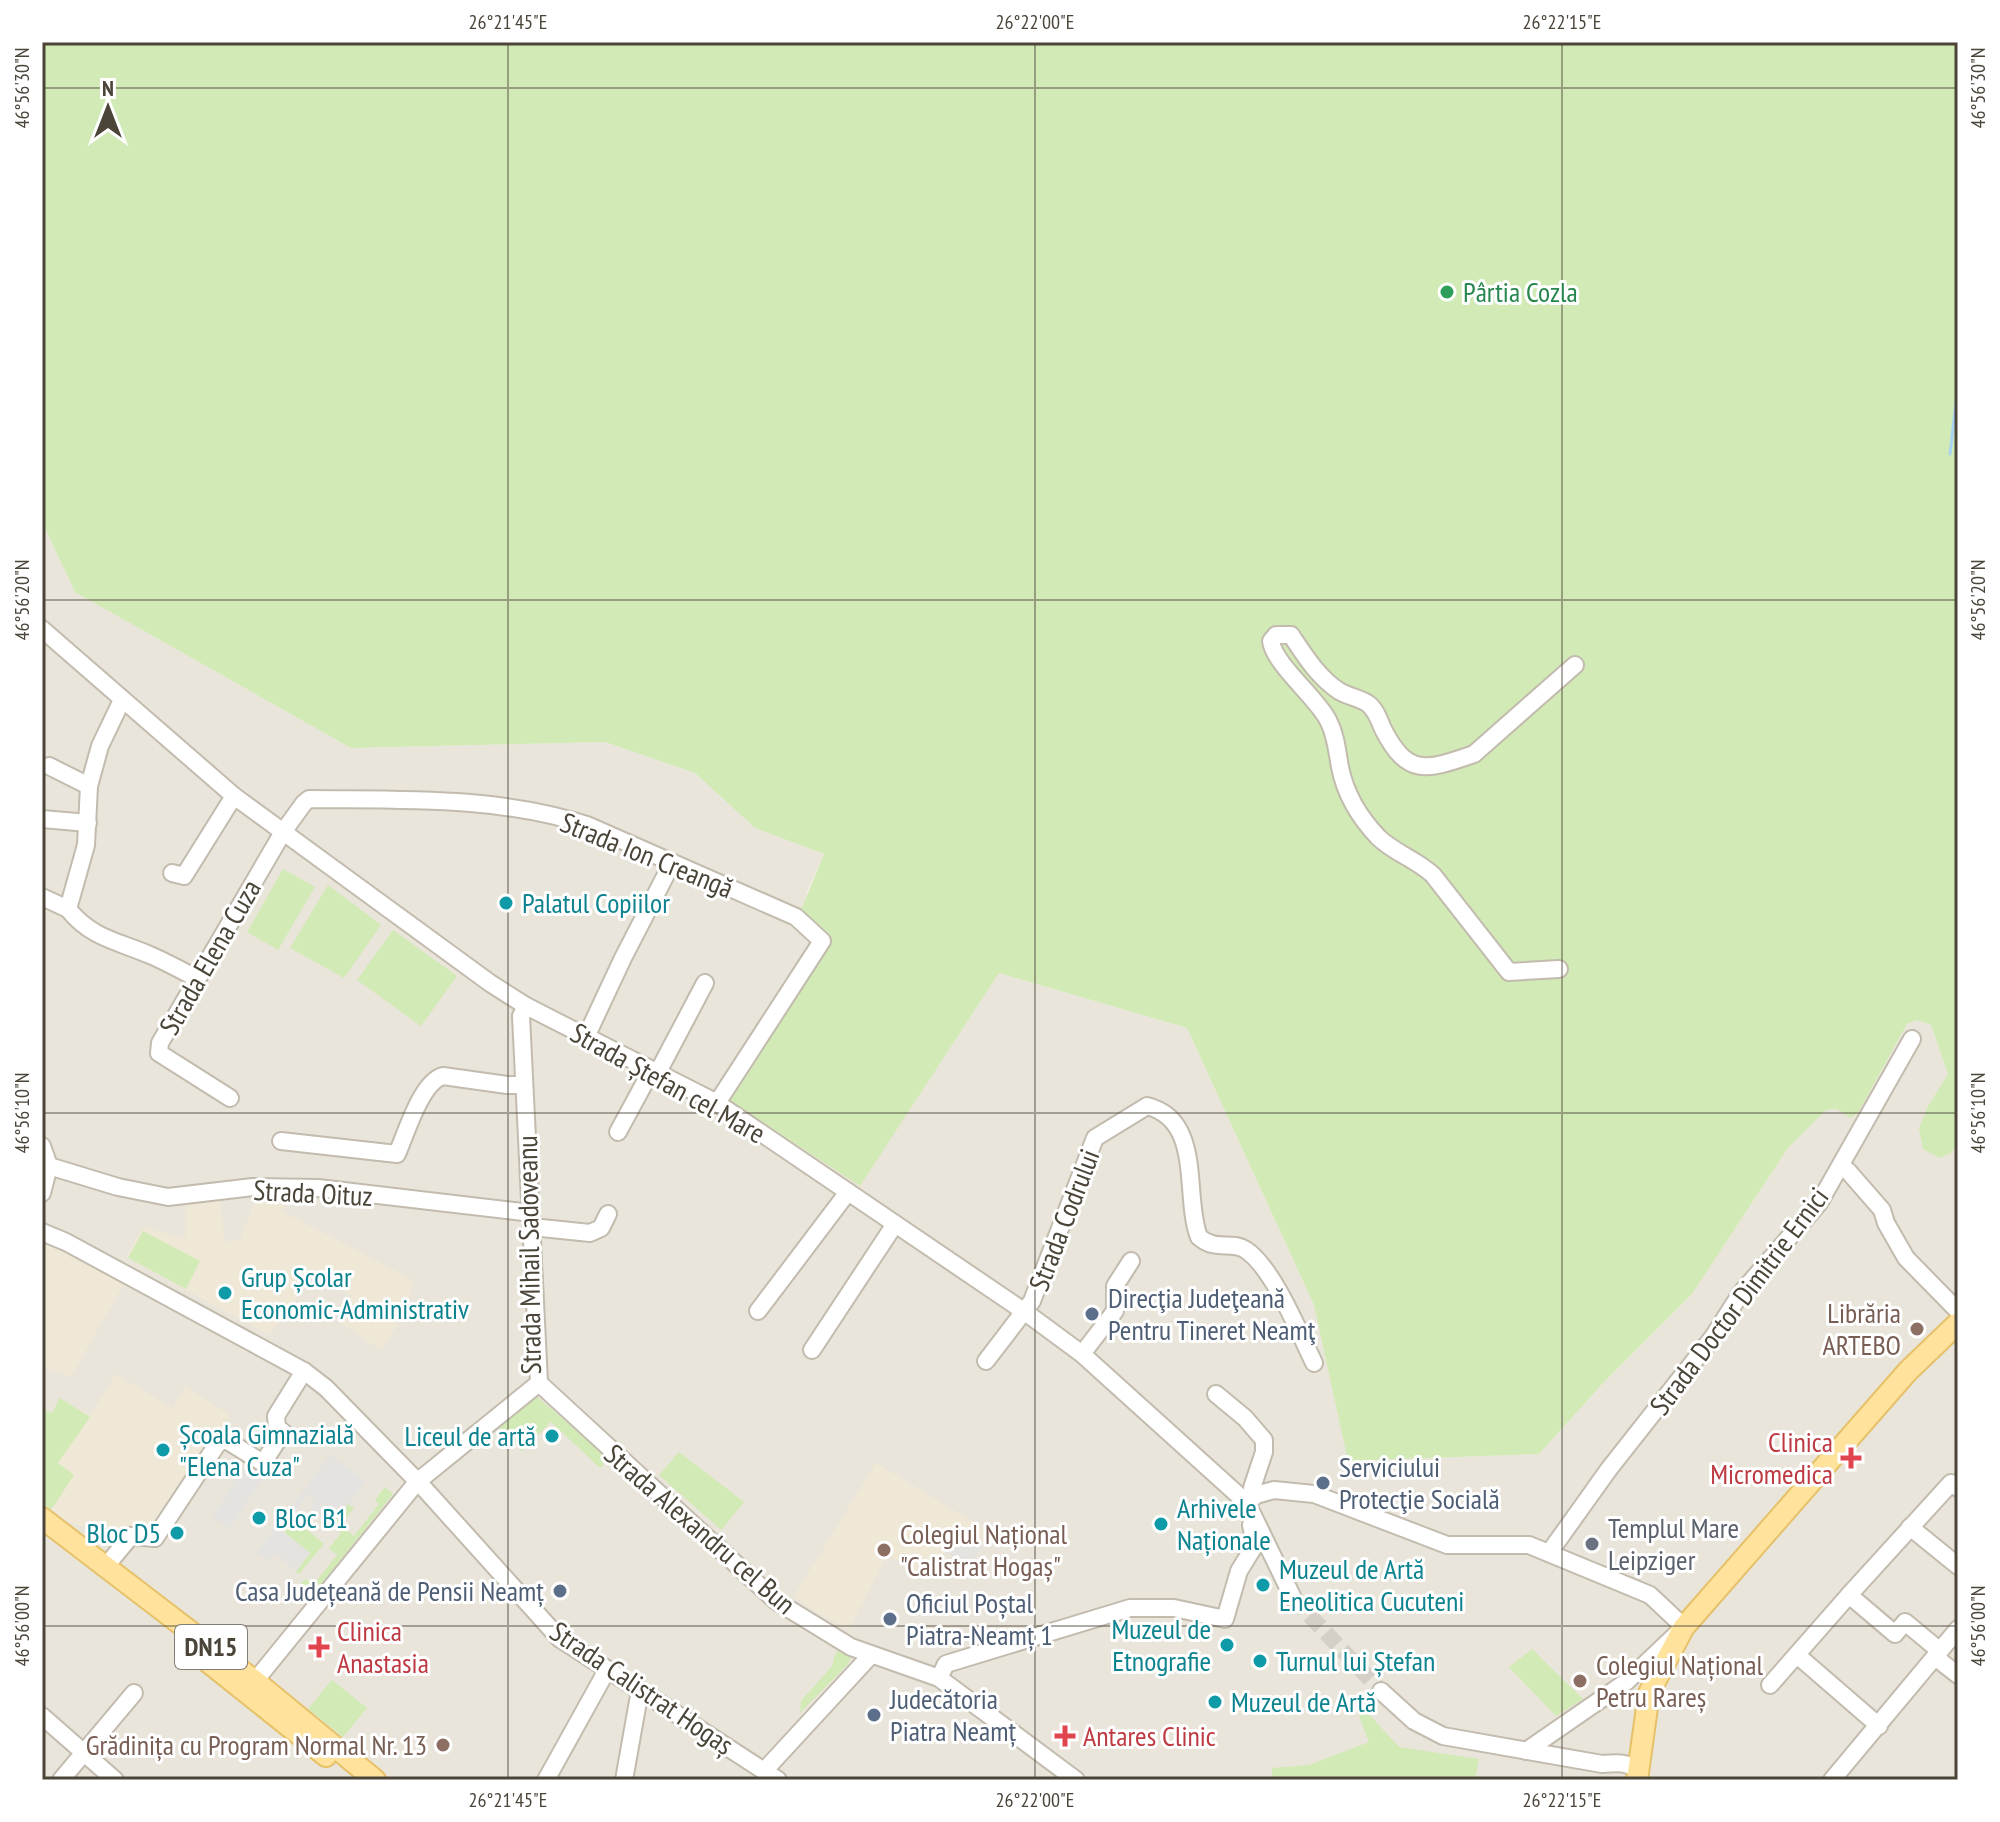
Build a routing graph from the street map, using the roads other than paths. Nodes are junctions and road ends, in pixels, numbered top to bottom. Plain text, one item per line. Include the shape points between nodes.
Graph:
1 (42, 629) edge
2 (1575, 665) dead end
3 (122, 700) junction
4 (49, 766) dead end
5 (89, 786) junction
6 (234, 796) junction
7 (42, 819) edge
8 (88, 823) junction
9 (283, 832) junction
10 (672, 863) junction
11 (172, 873) dead end
12 (42, 897) edge
13 (68, 909) junction
14 (1559, 969) dead end
15 (196, 978) junction
16 (705, 983) dead end
17 (526, 1006) junction
18 (586, 1037) junction
19 (1912, 1039) dead end
20 (654, 1073) junction
21 (524, 1085) junction
22 (230, 1098) dead end
23 (717, 1103) junction
24 (618, 1132) dead end
25 (281, 1141) dead end
26 (42, 1146) edge
27 (49, 1166) junction
28 (1848, 1171) dead end
29 (848, 1192) junction
30 (42, 1193) edge
31 (608, 1214) dead end
32 (531, 1220) junction
33 (895, 1224) junction
34 (42, 1232) edge
35 (1131, 1261) dead end
36 (758, 1311) dead end
37 (1958, 1311) edge
38 (1025, 1312) junction
39 (1958, 1323) edge
40 (812, 1350) dead end
41 (1082, 1354) junction
42 (986, 1361) dead end
43 (1314, 1363) dead end
44 (304, 1371) junction
45 (539, 1383) junction
46 (1216, 1394) dead end
47 (417, 1482) junction
48 (1958, 1488) edge
49 (1251, 1502) junction
50 (42, 1518) edge
51 (1910, 1527) junction
52 (42, 1534) edge
53 (1549, 1553) junction
54 (106, 1566) junction
55 (1958, 1566) edge
56 (1849, 1595) junction
57 (1293, 1598) tunnel mouth
58 (1684, 1627) junction
59 (1958, 1629) edge
60 (1938, 1654) junction
61 (871, 1655) junction
62 (1797, 1655) junction
63 (607, 1670) junction
64 (1958, 1675) edge
65 (939, 1678) junction
66 (255, 1681) junction
67 (1770, 1685) dead end
68 (640, 1690) junction
69 (1381, 1691) tunnel mouth
70 (134, 1693) dead end
71 (42, 1716) edge
72 (1879, 1726) junction
73 (1526, 1751) junction
74 (84, 1753) junction
75 (1629, 1773) edge
76 (771, 1775) edge
77 (61, 1780) edge
78 (115, 1780) edge
79 (354, 1780) edge
80 (375, 1780) edge
81 (546, 1780) edge
82 (624, 1780) edge
83 (1076, 1780) edge
84 (1832, 1780) edge

1 - 3 street, Strada Ștefan cel Mare
2 - 14 street via 1474,754 1422,766 1405,762 1375,711 1324,679 1291,635 1276,635 1271,641 1329,722 1348,794 1379,838 1433,875 1509,972
3 - 5 street via 100,746
3 - 6 street, Strada Ștefan cel Mare
4 - 5 street
5 - 8 street
6 - 9 street, Strada Ștefan cel Mare
6 - 11 street via 184,876
7 - 8 street
8 - 13 street
9 - 10 street, Strada Ion Creangă via 309,799 429,800 564,818
9 - 15 street, Strada Elena Cuza
9 - 17 street, Strada Ștefan cel Mare
10 - 18 street
10 - 23 street, Strada Ion Creangă via 796,917 822,941
12 - 13 street
13 - 15 street via 91,932
15 - 22 street, Strada Elena Cuza via 159,1053
16 - 20 street
17 - 18 street, Strada Ștefan cel Mare
17 - 21 street, Strada Mihail Sadoveanu via 521,1016
18 - 20 street, Strada Ștefan cel Mare
19 - 53 street, Strada Doctor Dimitrie Ernici via 1819,1203 1741,1293
20 - 23 street, Strada Ștefan cel Mare
20 - 24 street
21 - 25 street via 436,1078 397,1154
21 - 32 street, Strada Mihail Sadoveanu
23 - 29 street, Strada Ștefan cel Mare
26 - 27 street
27 - 30 street
27 - 32 street, Strada Oituz via 168,1197 253,1187 318,1188
28 - 37 street via 1882,1210 1906,1258
29 - 33 street, Strada Ștefan cel Mare
29 - 36 street
31 - 32 street, Strada Oituz via 601,1228 590,1233
32 - 45 street, Strada Mihail Sadoveanu
33 - 38 street, Strada Ștefan cel Mare
33 - 40 street
34 - 44 street, Strada Calistrat Hogaș
35 - 41 street via 1115,1286 1115,1311
38 - 41 street, Strada Ștefan cel Mare
38 - 42 street
38 - 43 street, Strada Codrului via 1095,1138 1147,1106 1168,1117 1188,1151 1199,1237 1207,1245 1244,1248 1256,1259
39 - 58 main road via 1908,1371
41 - 49 street, Strada Ștefan cel Mare
44 - 47 street, Strada Calistrat Hogaș
44 - 54 street via 276,1416 283,1432 263,1463 226,1440 218,1443 155,1538 131,1536
45 - 47 street, Strada Mihail Sadoveanu
45 - 61 street, Strada Alexandru cel Bun via 776,1601
46 - 49 street via 1264,1440
47 - 63 street, Strada Calistrat Hogaș via 559,1638
47 - 66 street, Strada Mihail Sadoveanu
48 - 51 street via 1951,1483
49 - 53 street via 1284,1490 1314,1494 1447,1545 1514,1543
49 - 57 street, Strada Ștefan cel Mare
49 - 65 street via 1255,1545 1239,1571 1225,1619 1174,1608 1130,1608 946,1664
50 - 54 main road, DN15
51 - 55 street
51 - 56 street
52 - 79 main road, DN15
53 - 58 street via 1650,1595
54 - 66 main road, DN15
56 - 60 street via 1895,1634 1905,1622
56 - 62 street
58 - 73 street via 1626,1682
58 - 75 main road via 1649,1693
59 - 60 street
60 - 64 street
60 - 72 street
61 - 65 street, Strada Alexandru cel Bun
61 - 76 street
62 - 67 street
62 - 72 street
63 - 68 street, Strada Calistrat Hogaș
63 - 81 street
65 - 83 street, Strada Alexandru cel Bun
66 - 80 main road, DN15
68 - 76 street, Strada Calistrat Hogaș
68 - 82 street
69 - 73 street via 1414,1721 1443,1736
70 - 74 street
71 - 74 street
72 - 84 street
73 - 75 street
74 - 77 street
74 - 78 street

